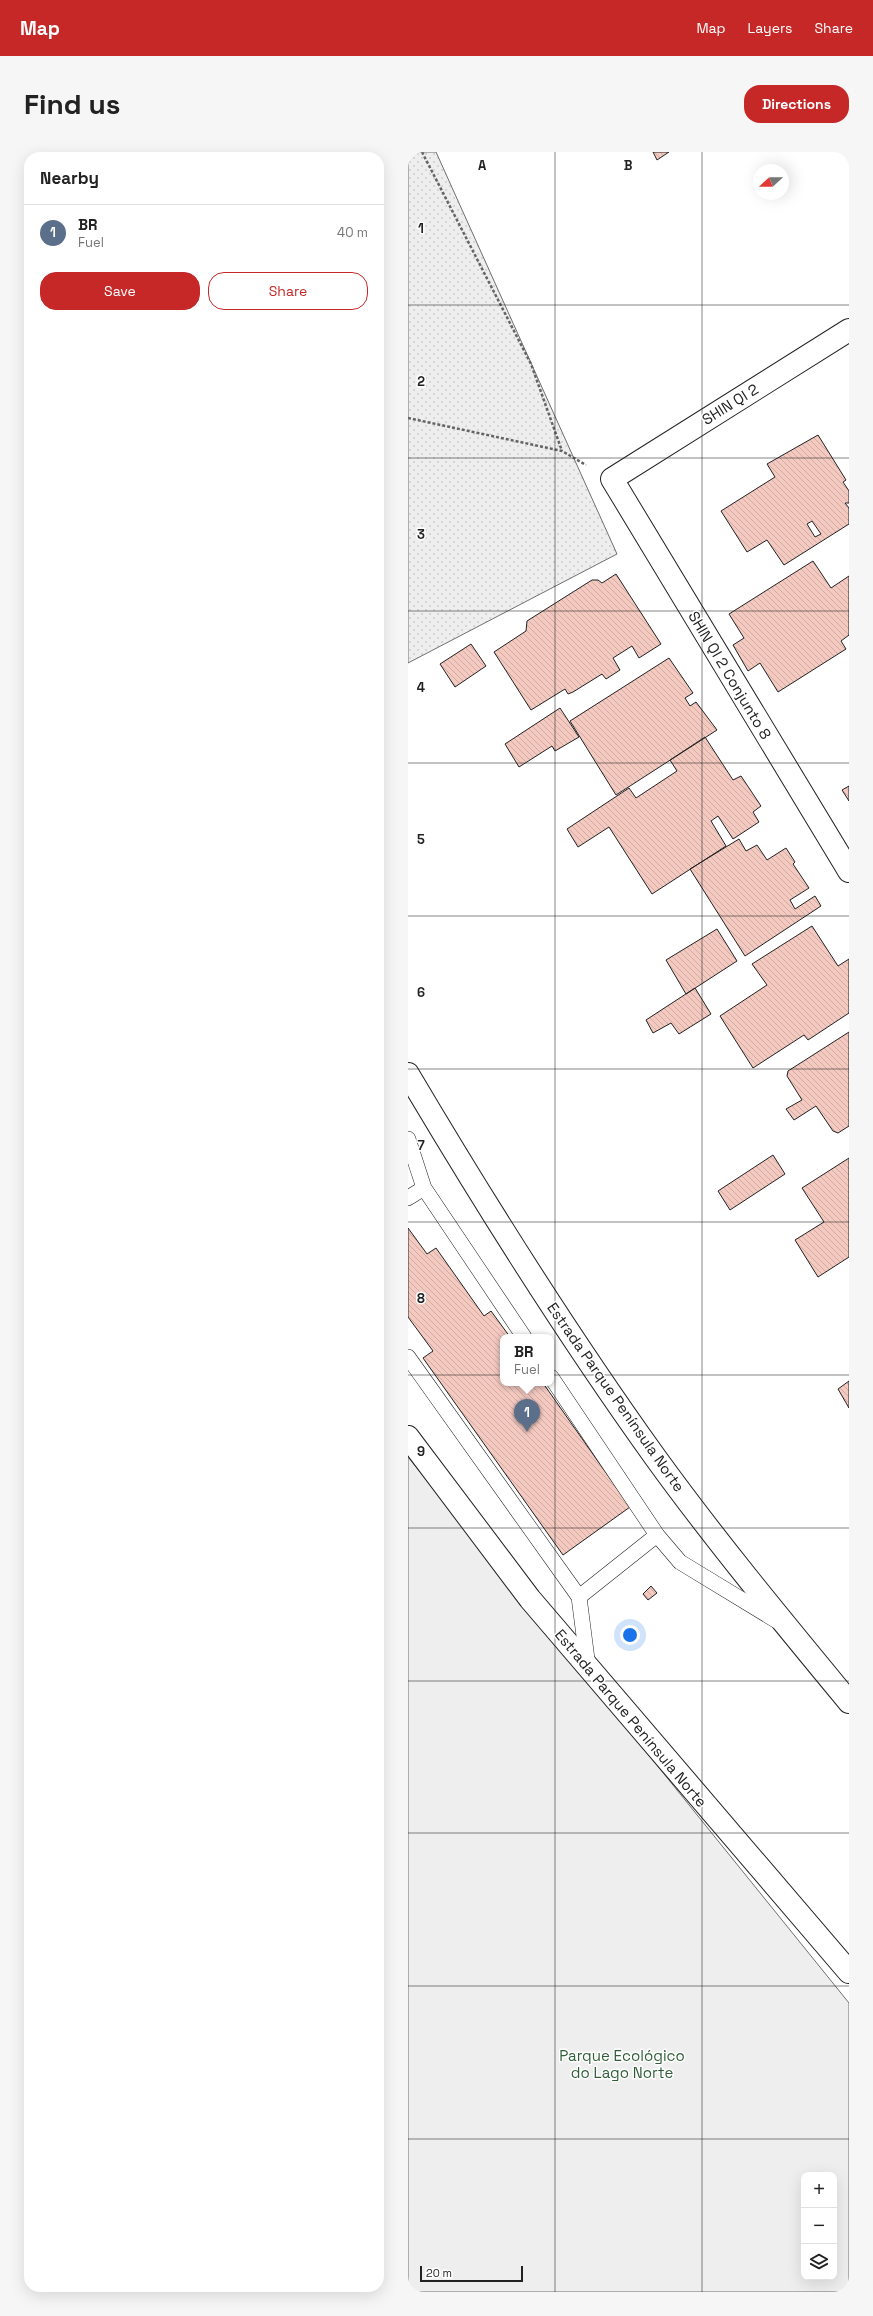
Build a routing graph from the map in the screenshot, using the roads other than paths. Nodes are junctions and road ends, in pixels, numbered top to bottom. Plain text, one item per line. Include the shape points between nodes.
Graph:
1 (849, 330) edge
2 (612, 479) joint
3 (849, 871) edge
4 (408, 1074) edge
5 (408, 1139) edge
6 (424, 1188) junction
7 (408, 1198) edge
8 (522, 1334) edge
9 (408, 1358) edge
10 (554, 1381) edge
11 (408, 1437) edge
12 (657, 1535) junction
13 (579, 1597) junction
14 (788, 1628) junction
15 (588, 1668) junction
16 (849, 1702) edge
17 (849, 1972) edge

1 - 2 main road, SHIN QI 2
2 - 3 main road, SHIN QI 2 Conjunto 8
4 - 14 main road, Estrada Parque Península Norte via 471,1180 566,1328 655,1458
5 - 6 lane
6 - 7 lane
6 - 8 lane
9 - 13 lane
10 - 12 lane
11 - 15 main road, Estrada Parque Península Norte via 530,1599
12 - 13 lane
12 - 14 lane via 680,1562
13 - 15 lane
14 - 16 main road, Estrada Parque Península Norte
15 - 17 main road, Estrada Parque Península Norte

